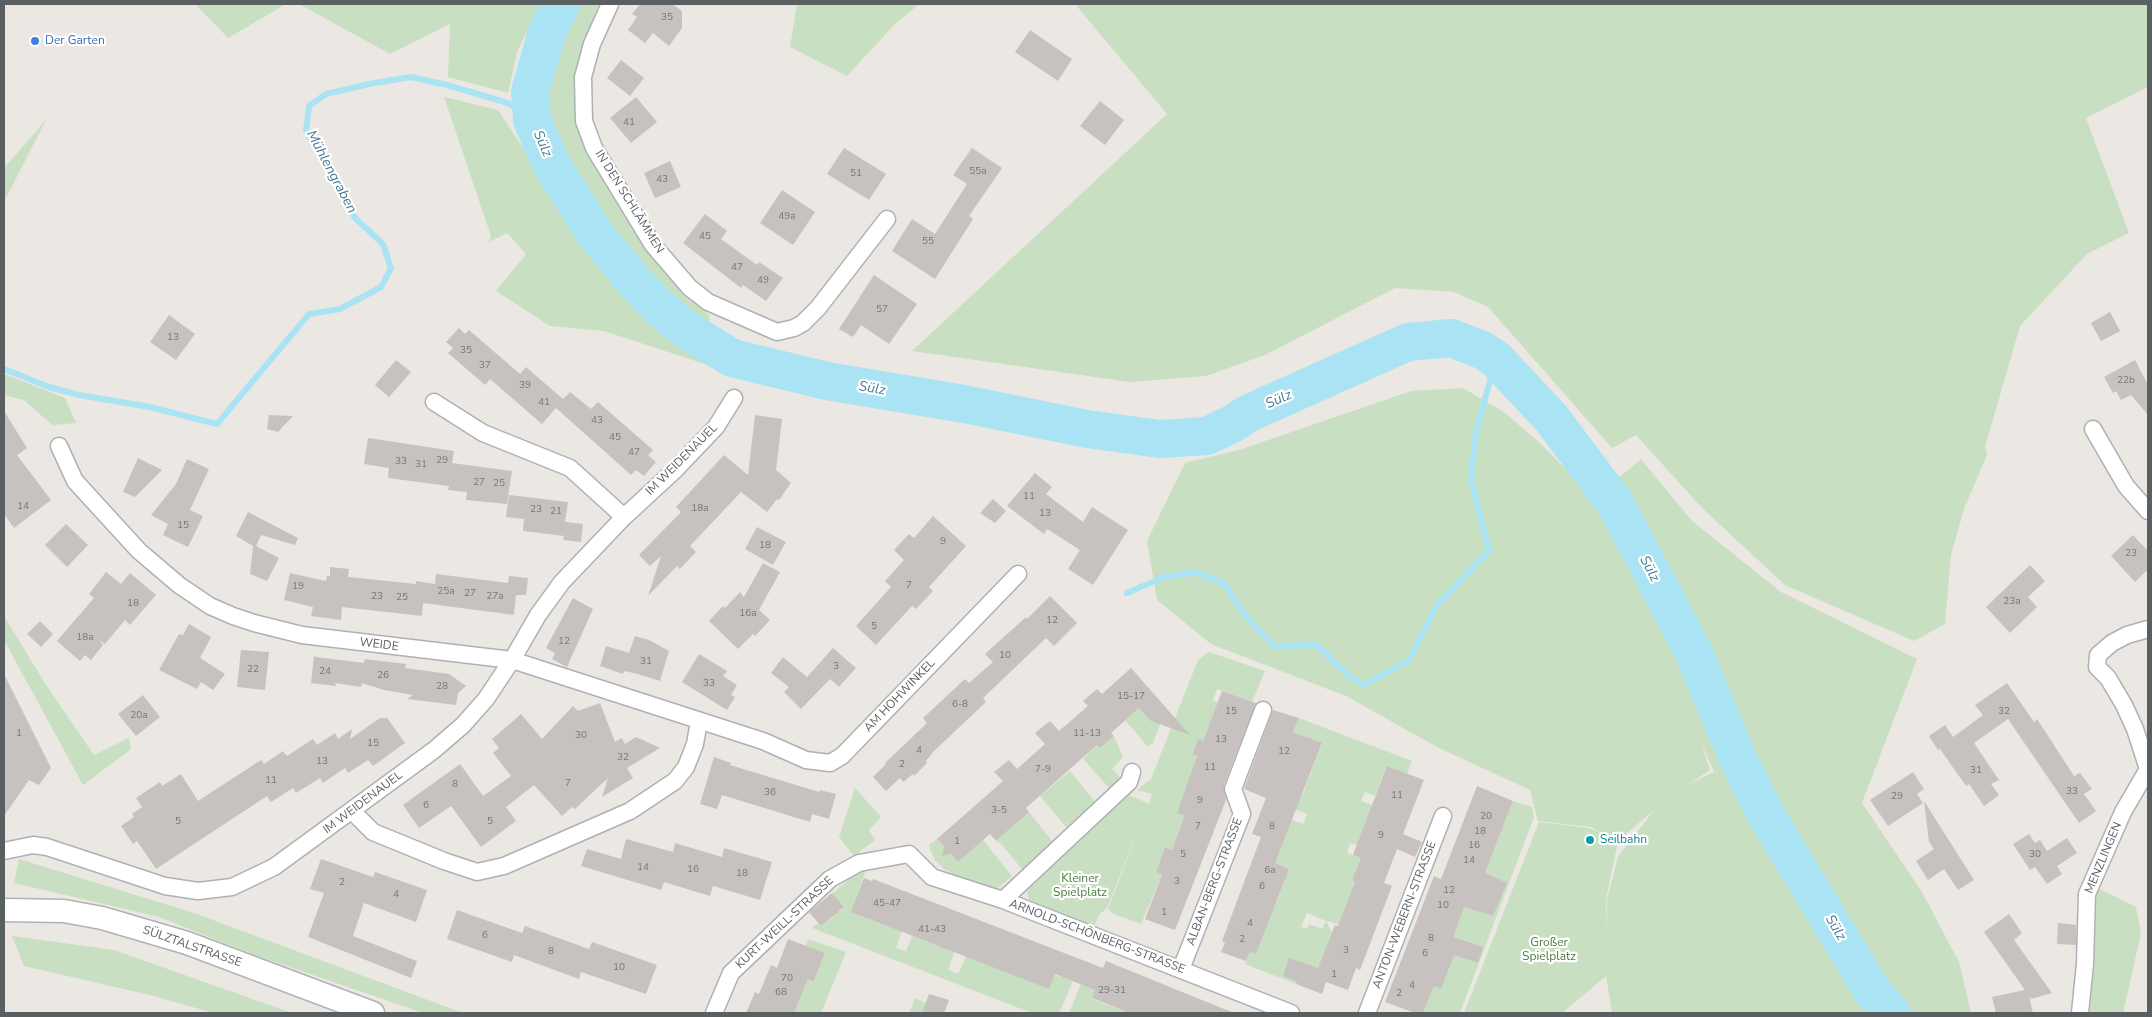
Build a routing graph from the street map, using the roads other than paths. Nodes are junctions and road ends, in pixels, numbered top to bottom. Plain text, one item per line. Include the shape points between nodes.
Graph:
1 (610, 4) edge
2 (887, 219) dead end
3 (734, 398) dead end
4 (434, 402) dead end
5 (2093, 429) dead end
6 (59, 446) dead end
7 (2148, 511) edge
8 (624, 517) junction
9 (1018, 574) dead end
10 (2148, 629) edge
11 (512, 660) junction
12 (1263, 710) dead end
13 (699, 721) junction
14 (763, 741) joint
15 (1132, 772) dead end
16 (352, 811) junction
17 (1443, 816) dead end
18 (4, 851) edge
19 (909, 854) joint
20 (1003, 900) junction
21 (4, 910) edge
22 (1182, 969) junction
23 (1265, 1008) edge
24 (373, 1013) edge
25 (714, 1013) edge
26 (1291, 1013) edge
27 (1367, 1013) edge
28 (2080, 1013) edge

1 - 2 street, IN DEN SCHLÄMMEN via 592,44 583,77 584,121 594,148 653,245 690,288 708,302 777,332 794,328 818,308
3 - 8 street, IM WEIDENAUEL via 716,427
4 - 8 street via 483,434 570,468
5 - 7 street via 2126,486
6 - 11 street, WEIDE via 75,481 139,551 160,571 210,606 254,623 302,635
8 - 11 street, IM WEIDENAUEL via 562,582
9 - 14 street, AM HOHWINKEL via 842,756 830,763 806,760
10 - 28 street, MENZLINGEN via 2127,635 2098,655 2098,667 2124,705 2148,769 2123,812 2087,894
11 - 13 street, WEIDE
11 - 16 street, IM WEIDENAUEL via 486,699 462,725
12 - 22 street, ALBAN-BERG-STRASSE via 1233,790 1242,814
13 - 14 street, WEIDE
13 - 16 street via 686,767 675,781 630,811 504,866 477,872 444,861 373,832
15 - 20 street via 1129,782
16 - 18 street, IM WEIDENAUEL via 274,867 232,887 198,891 166,886 47,847 33,845
17 - 27 street, ANTON-WEBERN-STRASSE
19 - 20 street, ARNOLD-SCHÖNBERG-STRASSE via 932,877
19 - 25 street, KURT-WEILL-STRASSE via 858,863 830,879 731,973
20 - 22 street, ARNOLD-SCHÖNBERG-STRASSE
21 - 24 main road, SÜLZTALSTRASSE via 64,911 110,920 187,943
22 - 23 street, ARNOLD-SCHÖNBERG-STRASSE
23 - 26 street, ARNOLD-SCHÖNBERG-STRASSE

